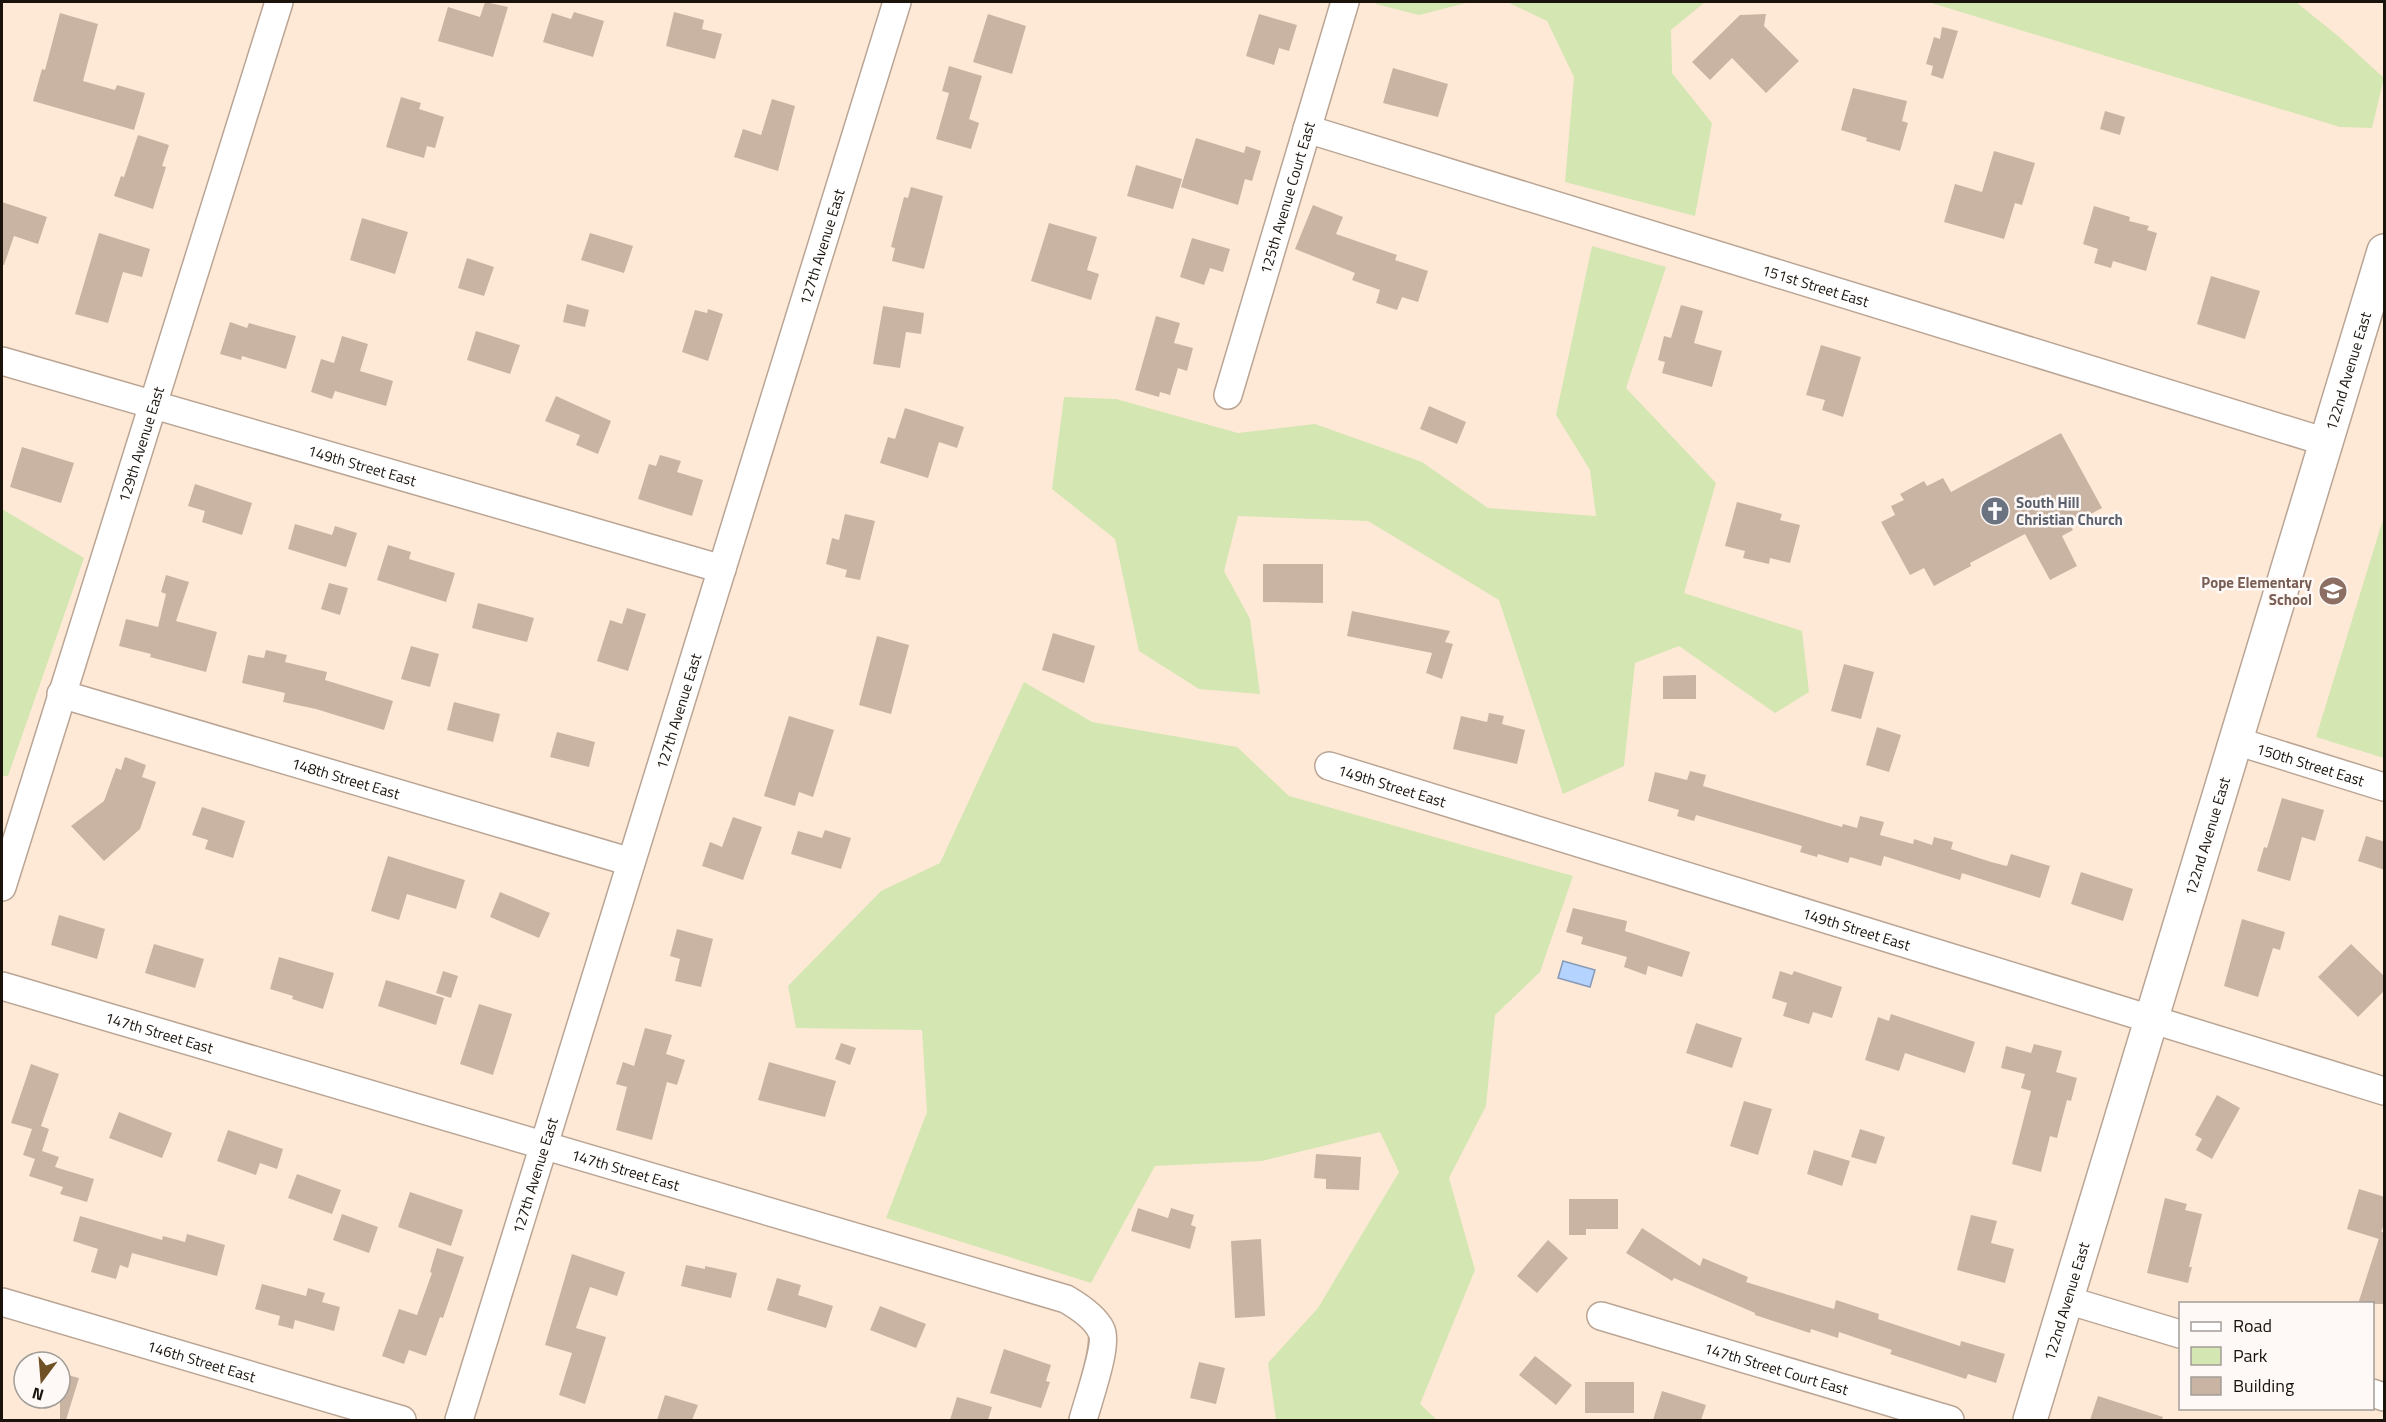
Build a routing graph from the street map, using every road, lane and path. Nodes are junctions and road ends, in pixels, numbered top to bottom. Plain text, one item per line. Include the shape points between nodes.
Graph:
1 (279, 2) edge
2 (897, 2) edge
3 (1345, 2) edge
4 (1307, 129) junction
5 (2385, 251) edge
6 (2, 361) edge
7 (1228, 394) dead end
8 (153, 405) junction
9 (2326, 442) junction
10 (722, 568) junction
11 (61, 694) junction
12 (2236, 741) junction
13 (1329, 766) dead end
14 (2385, 787) edge
15 (632, 862) junction
16 (2, 887) edge
17 (2, 986) edge
18 (2151, 1020) junction
19 (2385, 1091) edge
20 (544, 1146) junction
21 (2067, 1300) junction
22 (2, 1302) edge
23 (1602, 1316) dead end
24 (2179, 1333) edge
25 (402, 1420) edge
26 (459, 1420) edge
27 (1083, 1420) edge
28 (1950, 1420) edge
29 (2030, 1420) edge

1 - 8 street, 129th Avenue East
2 - 10 street, 127th Avenue East
3 - 4 street, 125th Avenue Court East
4 - 7 street, 125th Avenue Court East
4 - 9 street, 151st Street East
5 - 9 main road, 122nd Avenue East
6 - 8 street, 149th Street East
8 - 10 street, 149th Street East
8 - 11 street, 129th Avenue East
9 - 12 main road, 122nd Avenue East
10 - 15 street, 127th Avenue East
11 - 15 street, 148th Street East
11 - 16 street, 129th Avenue East
12 - 14 street, 150th Street East
12 - 18 main road, 122nd Avenue East
13 - 18 street, 149th Street East
15 - 20 street, 127th Avenue East
17 - 20 street, 147th Street East
18 - 19 street, 149th Street East
18 - 21 main road, 122nd Avenue East
20 - 26 street, 127th Avenue East
20 - 27 street, 147th Street East via 1066,1299 1102,1330 1102,1350
21 - 24 street
21 - 29 main road, 122nd Avenue East
22 - 25 street, 146th Street East
23 - 28 street, 147th Street Court East

